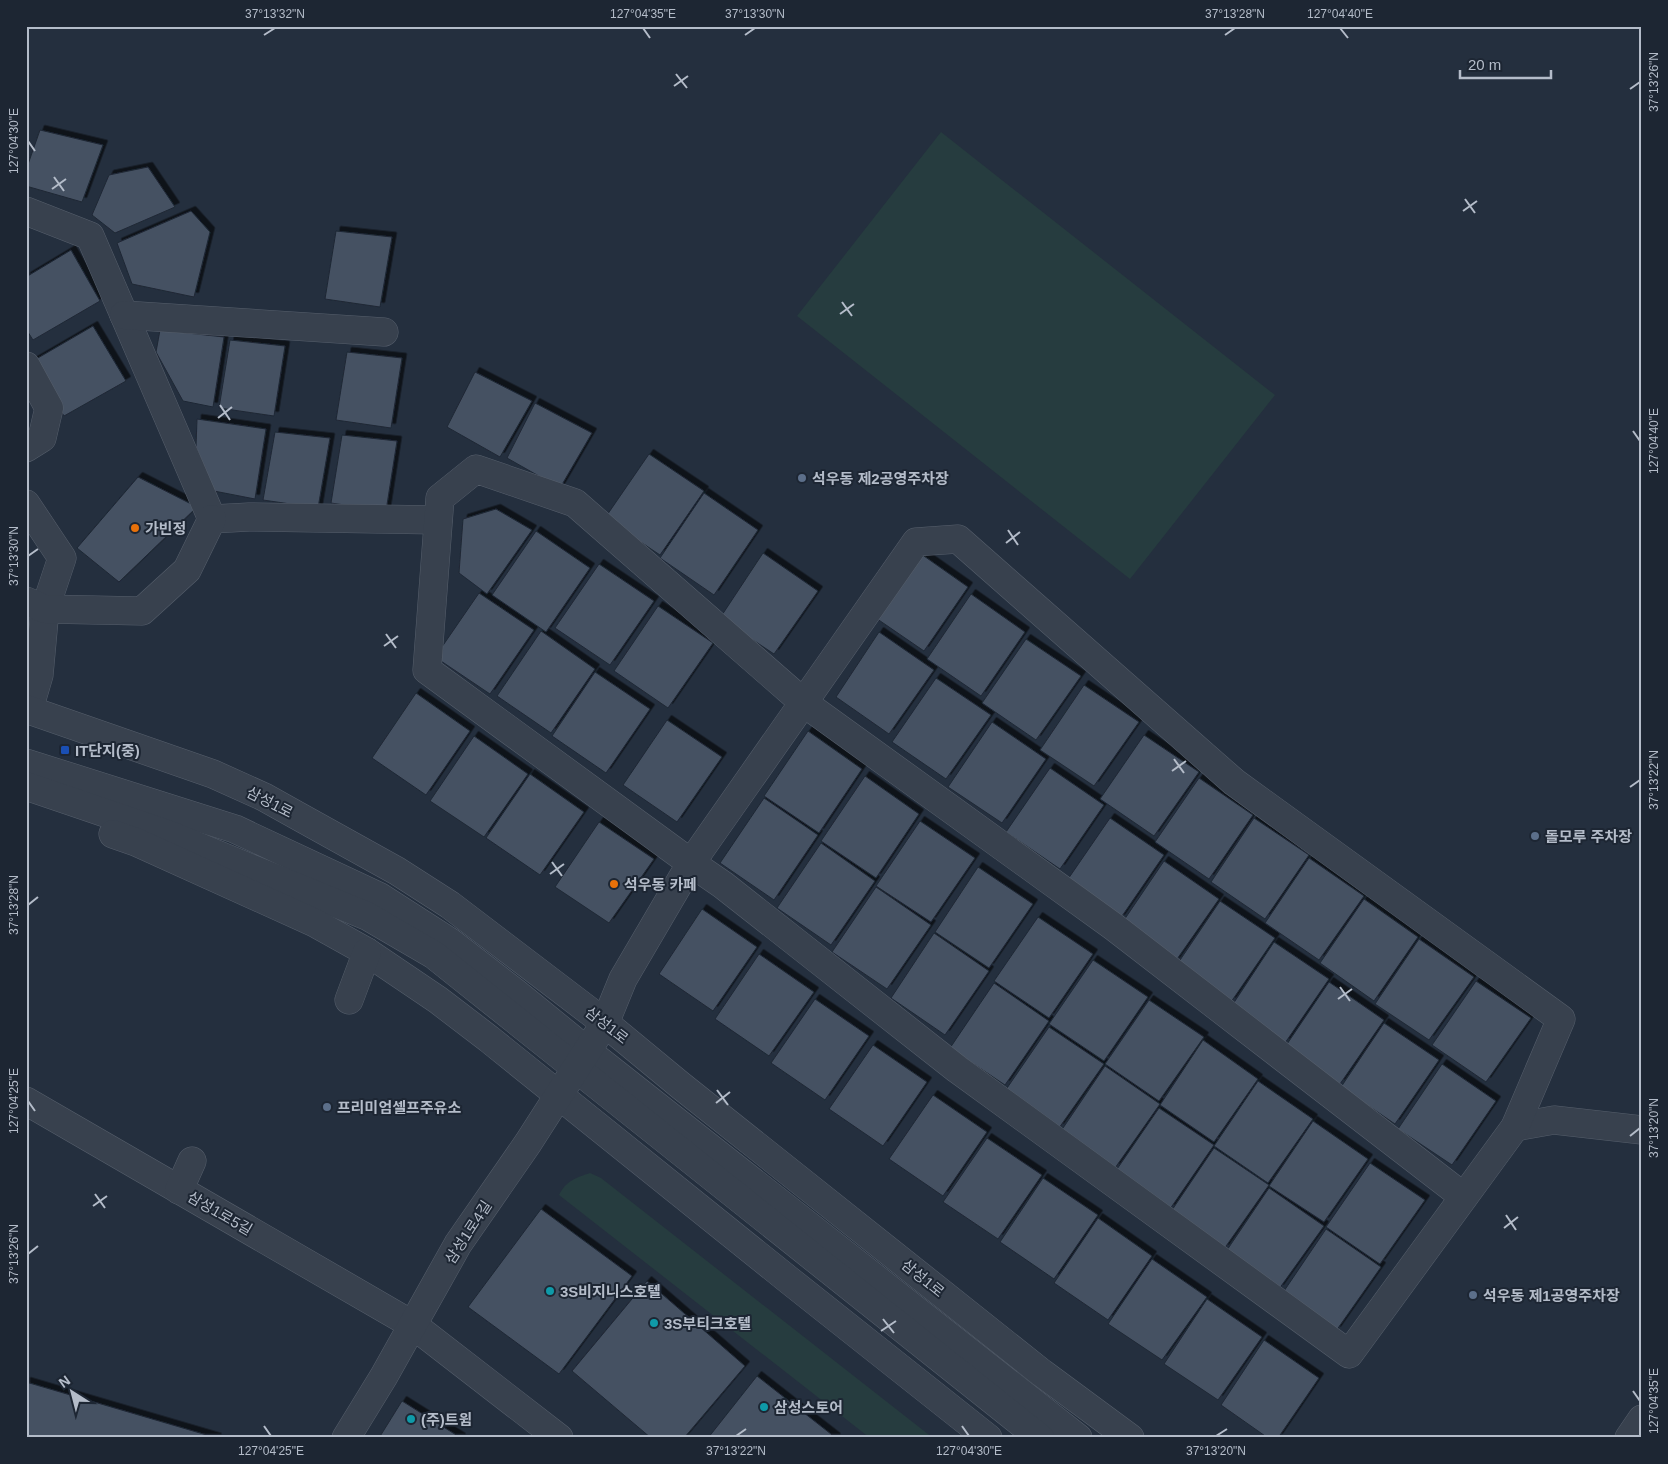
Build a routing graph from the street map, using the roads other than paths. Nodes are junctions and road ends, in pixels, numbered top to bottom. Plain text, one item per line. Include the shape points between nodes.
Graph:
1 (26, 211) edge
2 (124, 315) junction
3 (384, 332) dead end
4 (26, 366) edge
5 (26, 448) edge
6 (26, 504) edge
7 (212, 518) junction
8 (438, 520) junction
9 (36, 605) edge
10 (804, 703) junction
11 (28, 709) edge
12 (26, 763) edge
13 (26, 786) edge
14 (26, 806) edge
15 (691, 864) junction
16 (367, 952) junction
17 (349, 1000) dead end
18 (605, 1022) junction
19 (582, 1059) junction
20 (559, 1096) junction
21 (26, 1101) edge
22 (1514, 1126) junction
23 (1642, 1130) edge
24 (192, 1161) dead end
25 (179, 1190) junction
26 (1464, 1196) junction
27 (413, 1325) junction
28 (1642, 1419) edge
29 (346, 1438) edge
30 (560, 1438) edge
31 (988, 1438) edge
32 (1040, 1438) edge
33 (1078, 1438) edge
34 (1130, 1438) edge
35 (1630, 1438) edge

1 - 2 street via 90,236
2 - 3 street
2 - 7 street
4 - 5 street via 49,408 42,438
6 - 9 street via 62,558
7 - 8 street
7 - 9 street via 187,570 142,611
8 - 10 street via 440,498 476,469 575,503
8 - 15 street via 427,670
9 - 11 street via 39,675
10 - 15 street, 삼성1로4길
10 - 22 street, 삼성1로4길 via 916,542 958,539 1234,782 1562,1019
10 - 26 street via 1114,927
11 - 18 street, 삼성1로 via 213,774 264,797 397,871 450,905
12 - 19 street via 235,829 380,897 450,942 516,993
13 - 19 street via 170,835 367,916 434,955
14 - 16 street via 136,842 315,923
15 - 18 street, 삼성1로4길 via 623,979
15 - 26 street via 723,885 956,1069 1349,1354
16 - 17 street
16 - 20 street via 438,1000
18 - 19 street, 삼성1로4길
18 - 34 street, 삼성1로 via 1042,1373
19 - 20 street, 삼성1로4길
19 - 32 street
19 - 33 street
20 - 27 street, 삼성1로4길 via 458,1244
20 - 31 street
21 - 25 street, 삼성1로5길
22 - 23 street via 1554,1120
22 - 26 street
24 - 25 street
25 - 27 street, 삼성1로5길
27 - 29 street, 삼성1로4길
27 - 30 street
28 - 35 street

